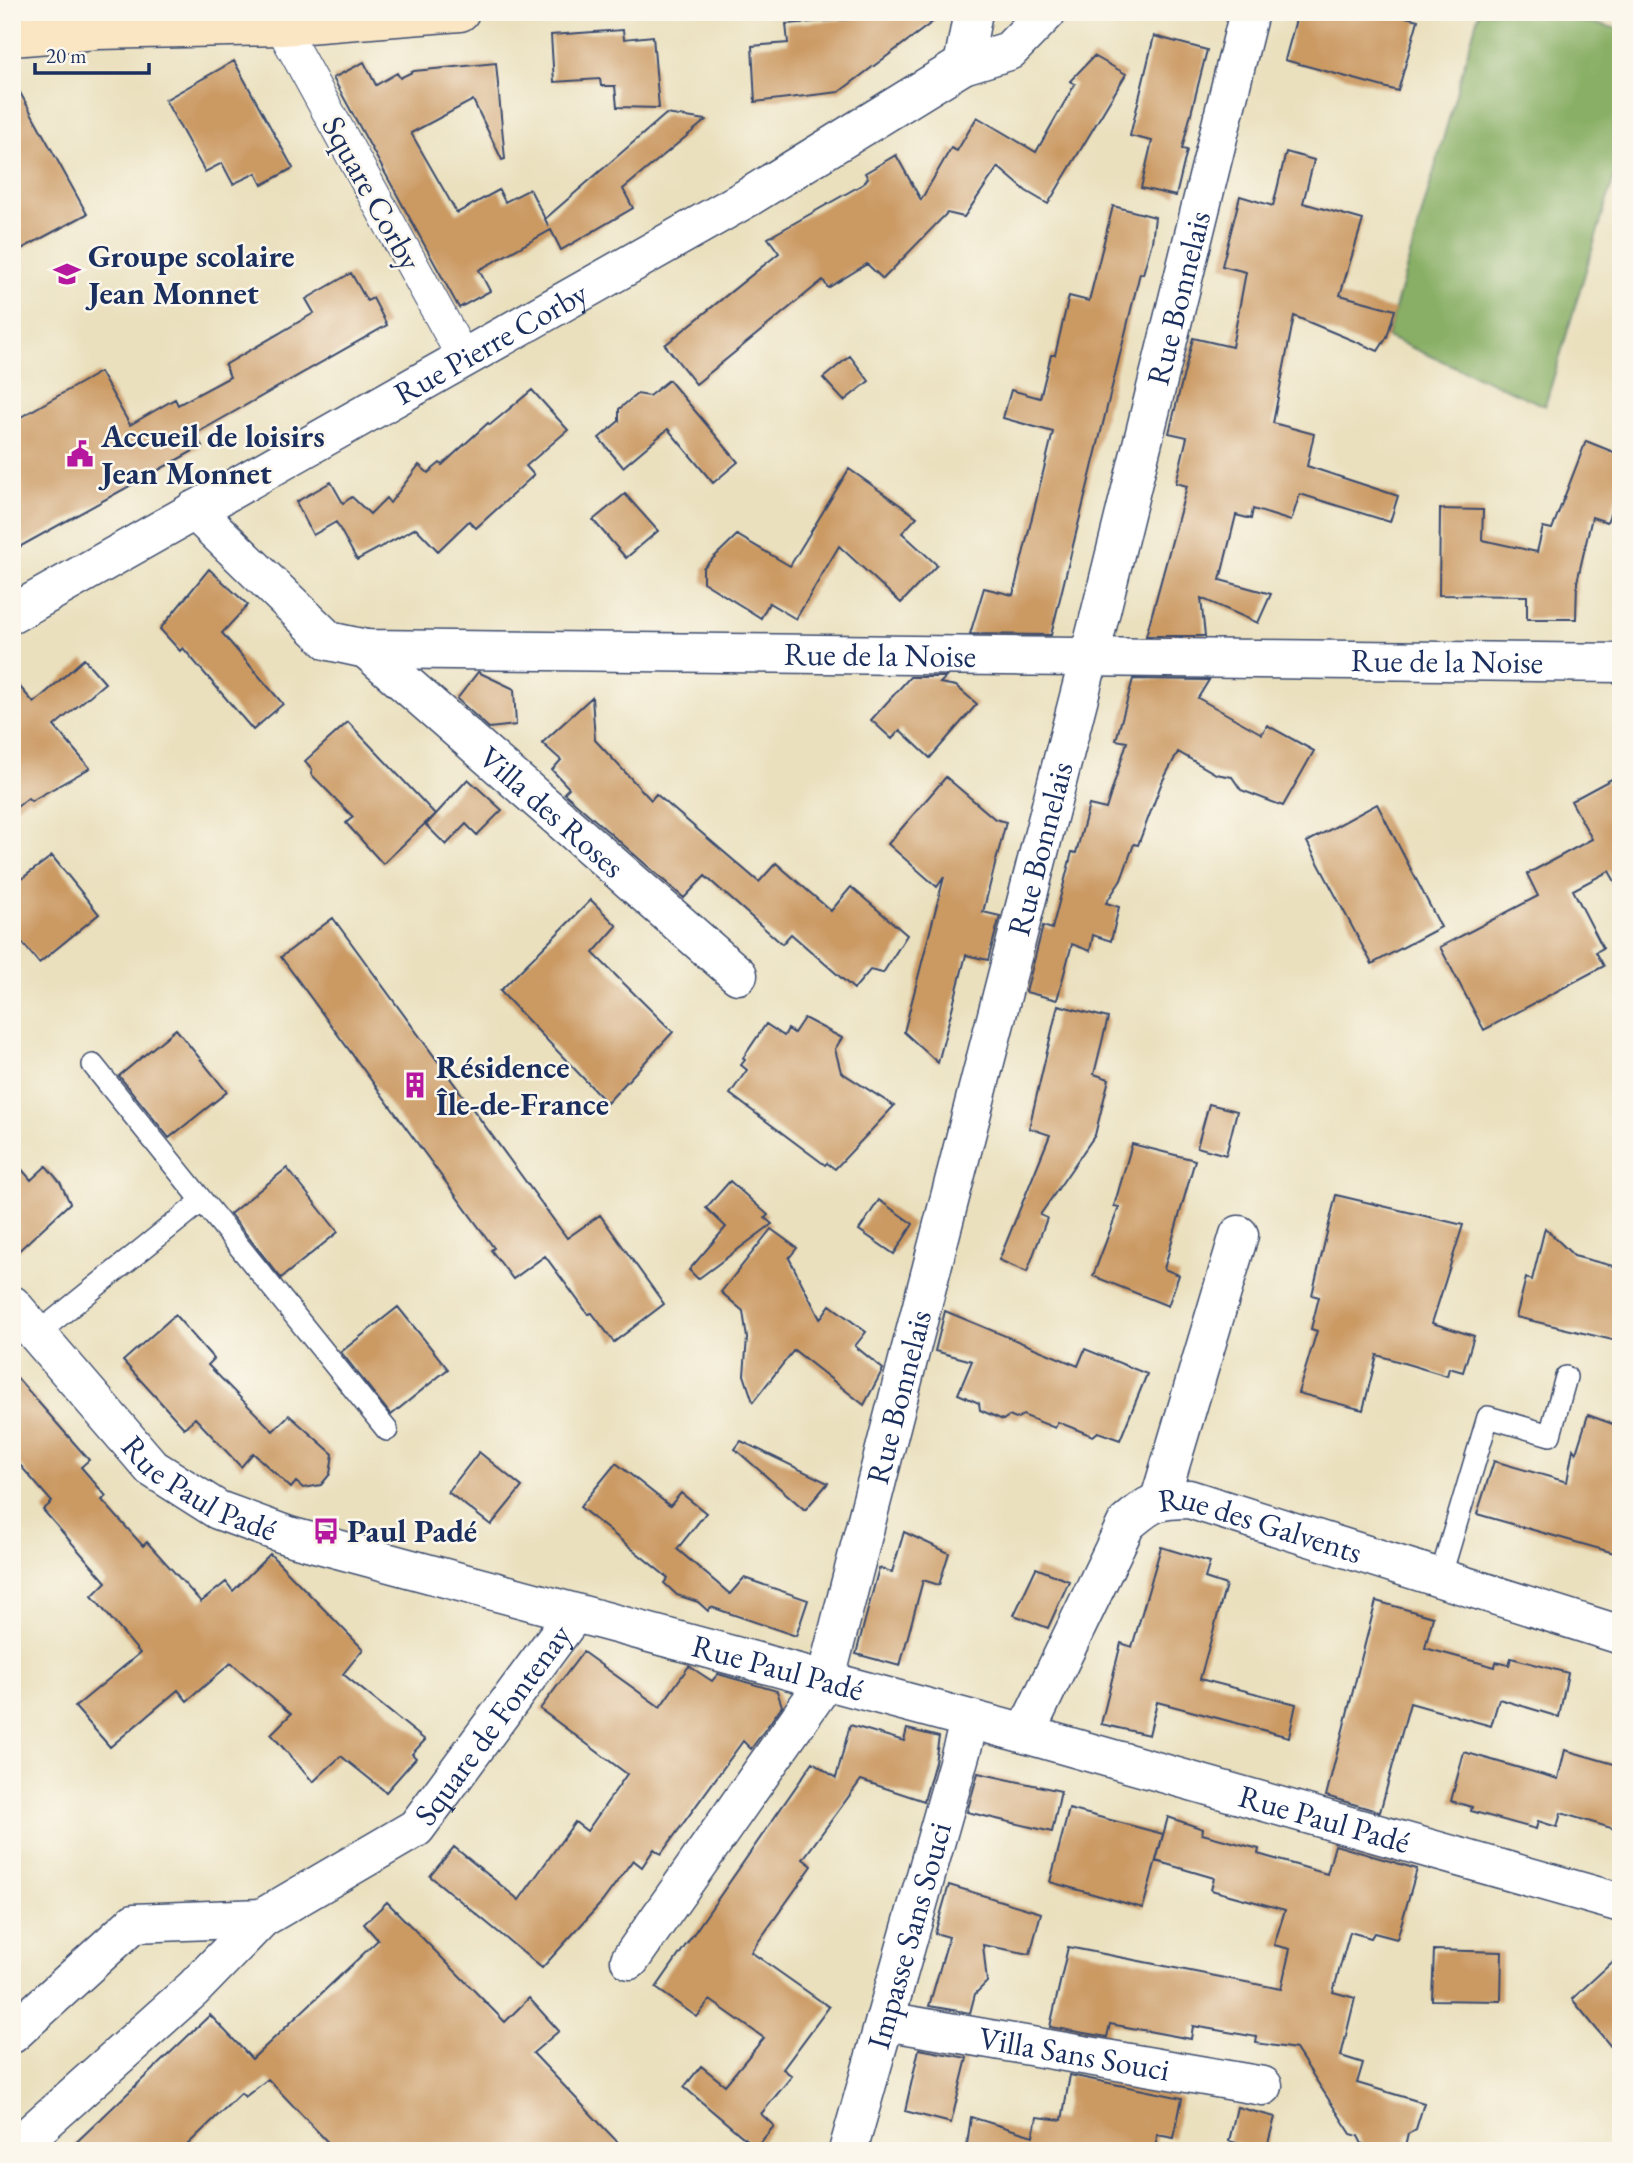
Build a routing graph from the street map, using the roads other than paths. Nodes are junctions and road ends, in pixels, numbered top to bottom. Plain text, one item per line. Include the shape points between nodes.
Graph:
1 (460, 12) edge
2 (973, 12) edge
3 (1047, 12) edge
4 (1249, 12) edge
5 (281, 26) junction
6 (12, 37) edge
7 (964, 65) junction
8 (464, 359) junction
9 (194, 510) junction
10 (12, 614) edge
11 (366, 649) junction
12 (1089, 658) junction
13 (1621, 663) edge
14 (738, 975) dead end
15 (93, 1065) dead end
16 (202, 1200) junction
17 (1239, 1235) dead end
18 (12, 1305) edge
19 (37, 1334) junction
20 (1566, 1377) dead end
21 (387, 1430) dead end
22 (1160, 1499) junction
23 (1440, 1578) junction
24 (574, 1614) junction
25 (1621, 1635) edge
26 (825, 1682) junction
27 (970, 1720) junction
28 (1025, 1734) junction
29 (1621, 1903) edge
30 (262, 1919) junction
31 (630, 1960) dead end
32 (885, 2021) junction
33 (12, 2034) edge
34 (1263, 2086) dead end
35 (12, 2151) edge
36 (848, 2151) edge

1 - 5 main road
2 - 7 street
3 - 7 street, Rue Pierre Corby via 1009,51
4 - 12 street, Rue Bonnelais
5 - 6 main road via 97,30
5 - 8 street, Square Corby
7 - 8 street, Rue Pierre Corby via 747,198
8 - 9 street, Rue Pierre Corby
9 - 10 street, Rue Pierre Corby
9 - 11 street, Rue de la Noise via 329,641
11 - 12 street, Rue de la Noise
11 - 14 street, Villa des Roses
12 - 13 street, Rue de la Noise
12 - 26 street, Rue Bonnelais
15 - 16 lane
16 - 19 lane
16 - 21 lane
17 - 22 street
18 - 19 street, Rue Paul Padé
19 - 24 street, Rue Paul Padé via 152,1468 218,1510 289,1536
20 - 23 lane via 1550,1435 1488,1417
22 - 23 street, Rue des Galvents via 1189,1499
22 - 28 street, Rue des Galvents via 1126,1524
23 - 25 street, Rue des Galvents
24 - 26 street, Rue Paul Padé
24 - 30 street, Square de Fontenay via 416,1828
26 - 27 street, Rue Paul Padé
26 - 31 street
27 - 28 street, Rue Paul Padé
27 - 32 street, Impasse Sans Souci
28 - 29 street, Rue Paul Padé
30 - 33 street, Square de Fontenay via 134,1923
30 - 35 street, Square de Fontenay via 193,1989
32 - 34 street, Villa Sans Souci
32 - 36 street, Impasse Sans Souci

